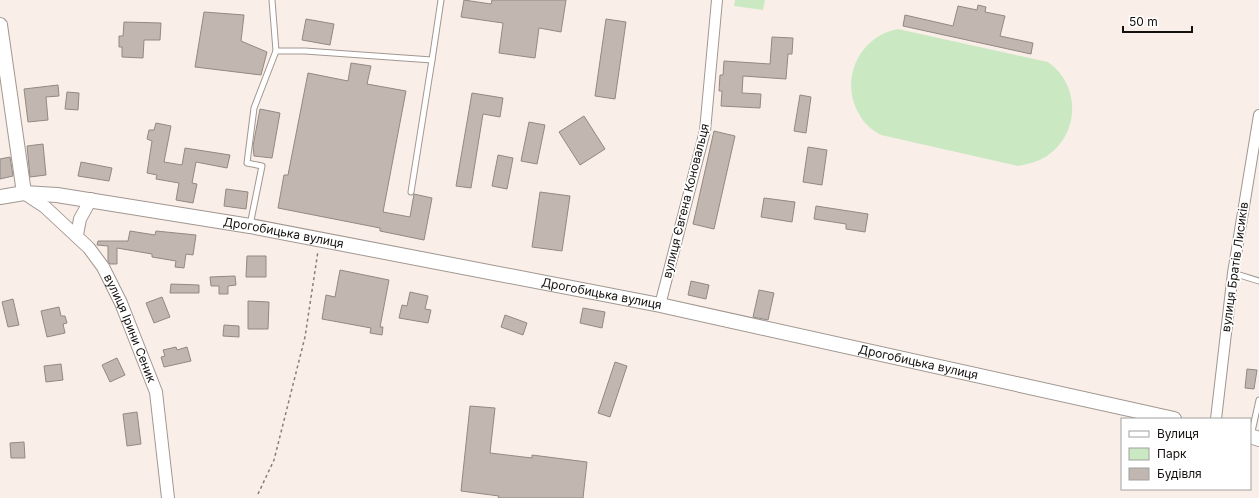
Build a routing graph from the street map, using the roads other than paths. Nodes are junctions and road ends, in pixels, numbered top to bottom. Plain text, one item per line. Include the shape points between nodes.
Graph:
1 (272, 0) edge
2 (441, 0) edge
3 (717, 0) edge
4 (0, 25) edge
5 (276, 51) junction
6 (432, 60) junction
7 (1259, 115) edge
8 (411, 192) dead end
9 (24, 193) junction
10 (0, 197) edge
11 (92, 199) junction
12 (250, 226) junction
13 (77, 235) junction
14 (1233, 273) junction
15 (1259, 281) edge
16 (660, 305) junction
17 (1259, 400) edge
18 (1169, 418) edge
19 (1216, 418) edge
20 (1253, 437) edge
21 (168, 498) edge

1 - 5 lane
2 - 6 lane
3 - 16 street, вулиця Євгена Коновальця via 705,131
4 - 9 main road
5 - 6 lane
5 - 12 lane via 254,108 247,163 262,166
6 - 8 lane
7 - 14 street, вулиця Братів Лисиків
9 - 10 main road, Дрогобицька вулиця
9 - 11 main road, Дрогобицька вулиця
9 - 13 street, вулиця Ірини Сеник via 45,206
11 - 12 main road, Дрогобицька вулиця
11 - 13 street via 80,219
12 - 16 main road, Дрогобицька вулиця
13 - 21 street, вулиця Ірини Сеник via 90,248 106,273 121,303 156,392
14 - 15 lane
14 - 19 street, вулиця Братів Лисиків
16 - 18 main road, Дрогобицька вулиця
17 - 20 lane

